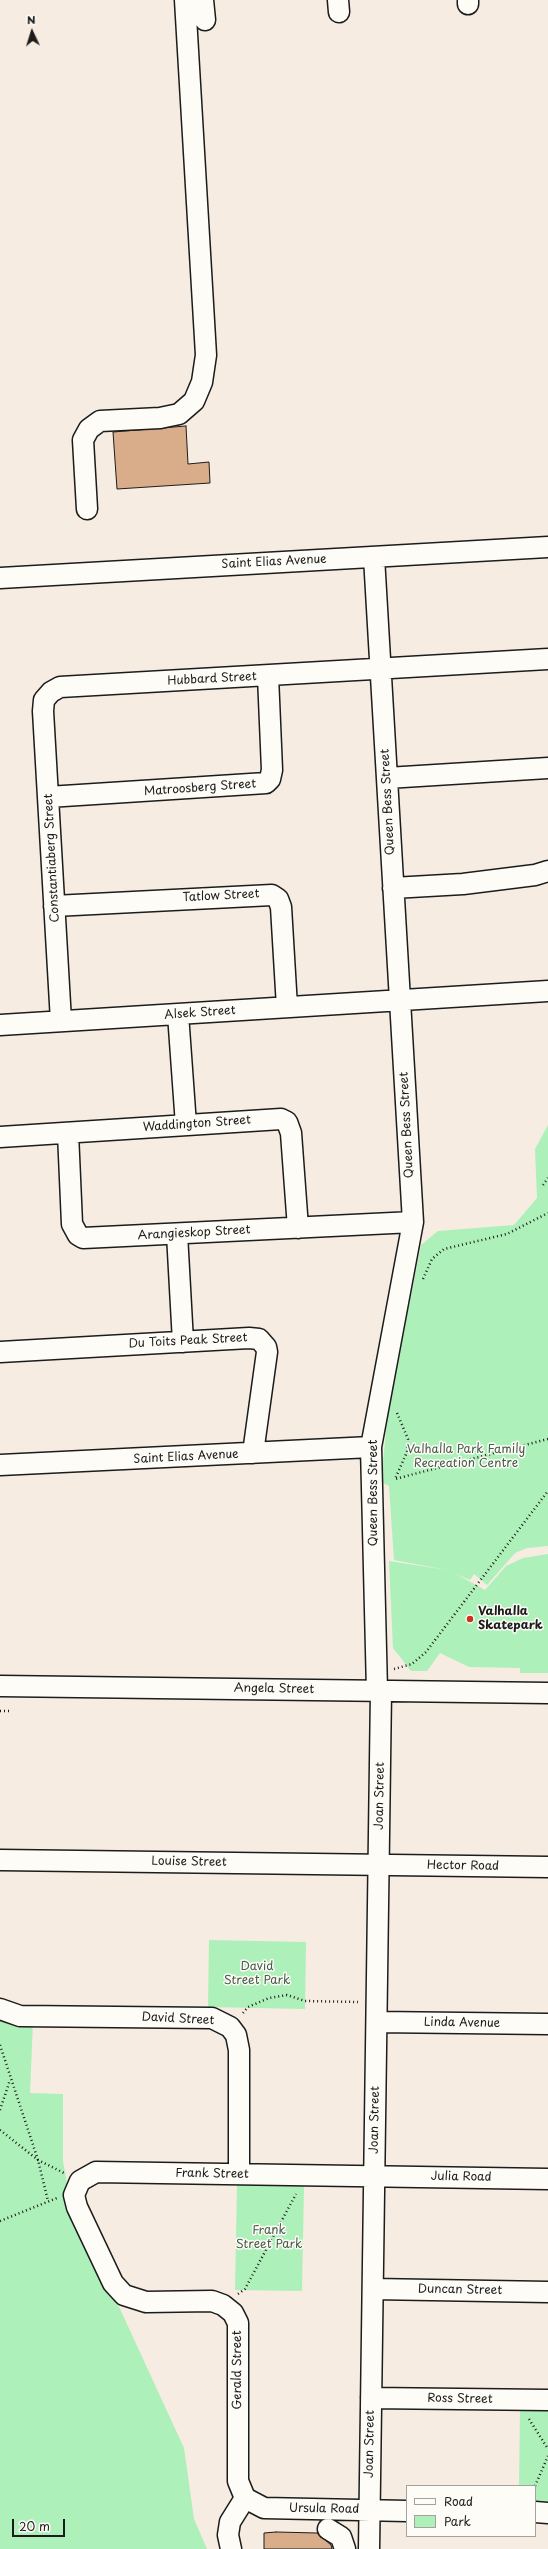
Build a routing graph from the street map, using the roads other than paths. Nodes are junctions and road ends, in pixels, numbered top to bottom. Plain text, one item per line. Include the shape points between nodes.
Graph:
1 (185, 0) edge
2 (203, 0) edge
3 (204, 20) dead end
4 (87, 509) dead end
5 (548, 546) edge
6 (374, 557) junction
7 (0, 578) edge
8 (548, 659) edge
9 (380, 669) junction
10 (268, 676) junction
11 (47, 696) joint
12 (548, 768) edge
13 (387, 778) junction
14 (48, 797) junction
15 (548, 871) edge
16 (393, 888) junction
17 (54, 906) junction
18 (548, 991) edge
19 (400, 1000) junction
20 (287, 1007) junction
21 (178, 1014) junction
22 (61, 1021) junction
23 (0, 1025) edge
24 (186, 1125) junction
25 (68, 1133) junction
26 (0, 1137) edge
27 (413, 1222) junction
28 (298, 1228) junction
29 (177, 1234) junction
30 (183, 1342) junction
31 (0, 1352) edge
32 (371, 1447) junction
33 (253, 1453) junction
34 (0, 1465) edge
35 (0, 1686) edge
36 (379, 1691) junction
37 (548, 1693) edge
38 (0, 1860) edge
39 (379, 1865) junction
40 (548, 1867) edge
41 (0, 2009) edge
42 (377, 2012) junction
43 (548, 2024) edge
44 (239, 2174) junction
45 (374, 2176) junction
46 (548, 2179) edge
47 (372, 2289) junction
48 (548, 2292) edge
49 (223, 2305) joint
50 (371, 2398) junction
51 (548, 2400) edge
52 (245, 2498) junction
53 (370, 2510) junction
54 (406, 2511) edge
55 (536, 2512) edge
56 (548, 2513) edge
57 (328, 2530) dead end
58 (231, 2549) edge
59 (345, 2549) edge
60 (369, 2549) edge

1 - 4 street via 206,355 202,382 194,401 179,414 164,418 100,421 89,429 84,440
2 - 3 street
5 - 6 street, Saint Elias Avenue
6 - 7 street, Saint Elias Avenue
6 - 9 street, Queen Bess Street
8 - 9 street, Hubbard Street
9 - 10 street, Hubbard Street
9 - 13 street, Queen Bess Street
10 - 11 street, Hubbard Street via 60,688
10 - 14 street, Matroosberg Street via 272,770 266,783
11 - 14 street, Constantiaberg Street via 43,705
12 - 13 street
13 - 16 street, Queen Bess Street
14 - 17 street, Constantiaberg Street
15 - 16 street via 463,884
16 - 19 street, Queen Bess Street
17 - 20 street, Tatlow Street via 272,895 281,907
17 - 22 street, Constantiaberg Street
18 - 19 street, Alsek Street
19 - 20 street, Alsek Street
19 - 27 street, Queen Bess Street
20 - 21 street, Alsek Street
21 - 22 street, Alsek Street
21 - 24 street
22 - 23 street, Alsek Street
24 - 25 street, Waddington Street
24 - 28 street, Waddington Street via 275,1119 287,1122 291,1133
25 - 26 street, Waddington Street
25 - 29 street, Arangieskop Street via 72,1224 78,1235 90,1239
27 - 28 street, Arangieskop Street
27 - 32 street, Queen Bess Street
28 - 29 street, Arangieskop Street
29 - 30 street
30 - 31 street, Du Toits Peak Street
30 - 33 street, Du Toits Peak Street via 254,1338 266,1347
32 - 33 street, Saint Elias Avenue
32 - 36 street, Queen Bess Street
33 - 34 street, Saint Elias Avenue
35 - 36 street, Angela Street
36 - 37 street, Angela Street
36 - 39 street, Joan Street
38 - 39 street, Louise Street
39 - 40 street, Hector Road
39 - 42 street, Joan Street
41 - 44 street, David Street via 20,2016 212,2018 230,2027 236,2035 239,2050
42 - 43 street, Linda Avenue
42 - 45 street, Joan Street
44 - 45 street, Frank Street
44 - 49 street, Frank Street via 96,2172 77,2192 112,2283 124,2295 146,2302 212,2301
45 - 46 street, Julia Road
45 - 47 street, Joan Street
47 - 48 street, Duncan Street
47 - 50 street, Joan Street
49 - 52 street, Gerald Street via 233,2313 238,2323 238,2481
50 - 51 street, Ross Street
50 - 53 street, Joan Street
52 - 53 street, Ursula Road via 264,2508
52 - 58 street via 230,2522 228,2535
53 - 54 street, Ursula Road
53 - 60 street, Joan Street
55 - 56 street
57 - 59 street via 341,2537

